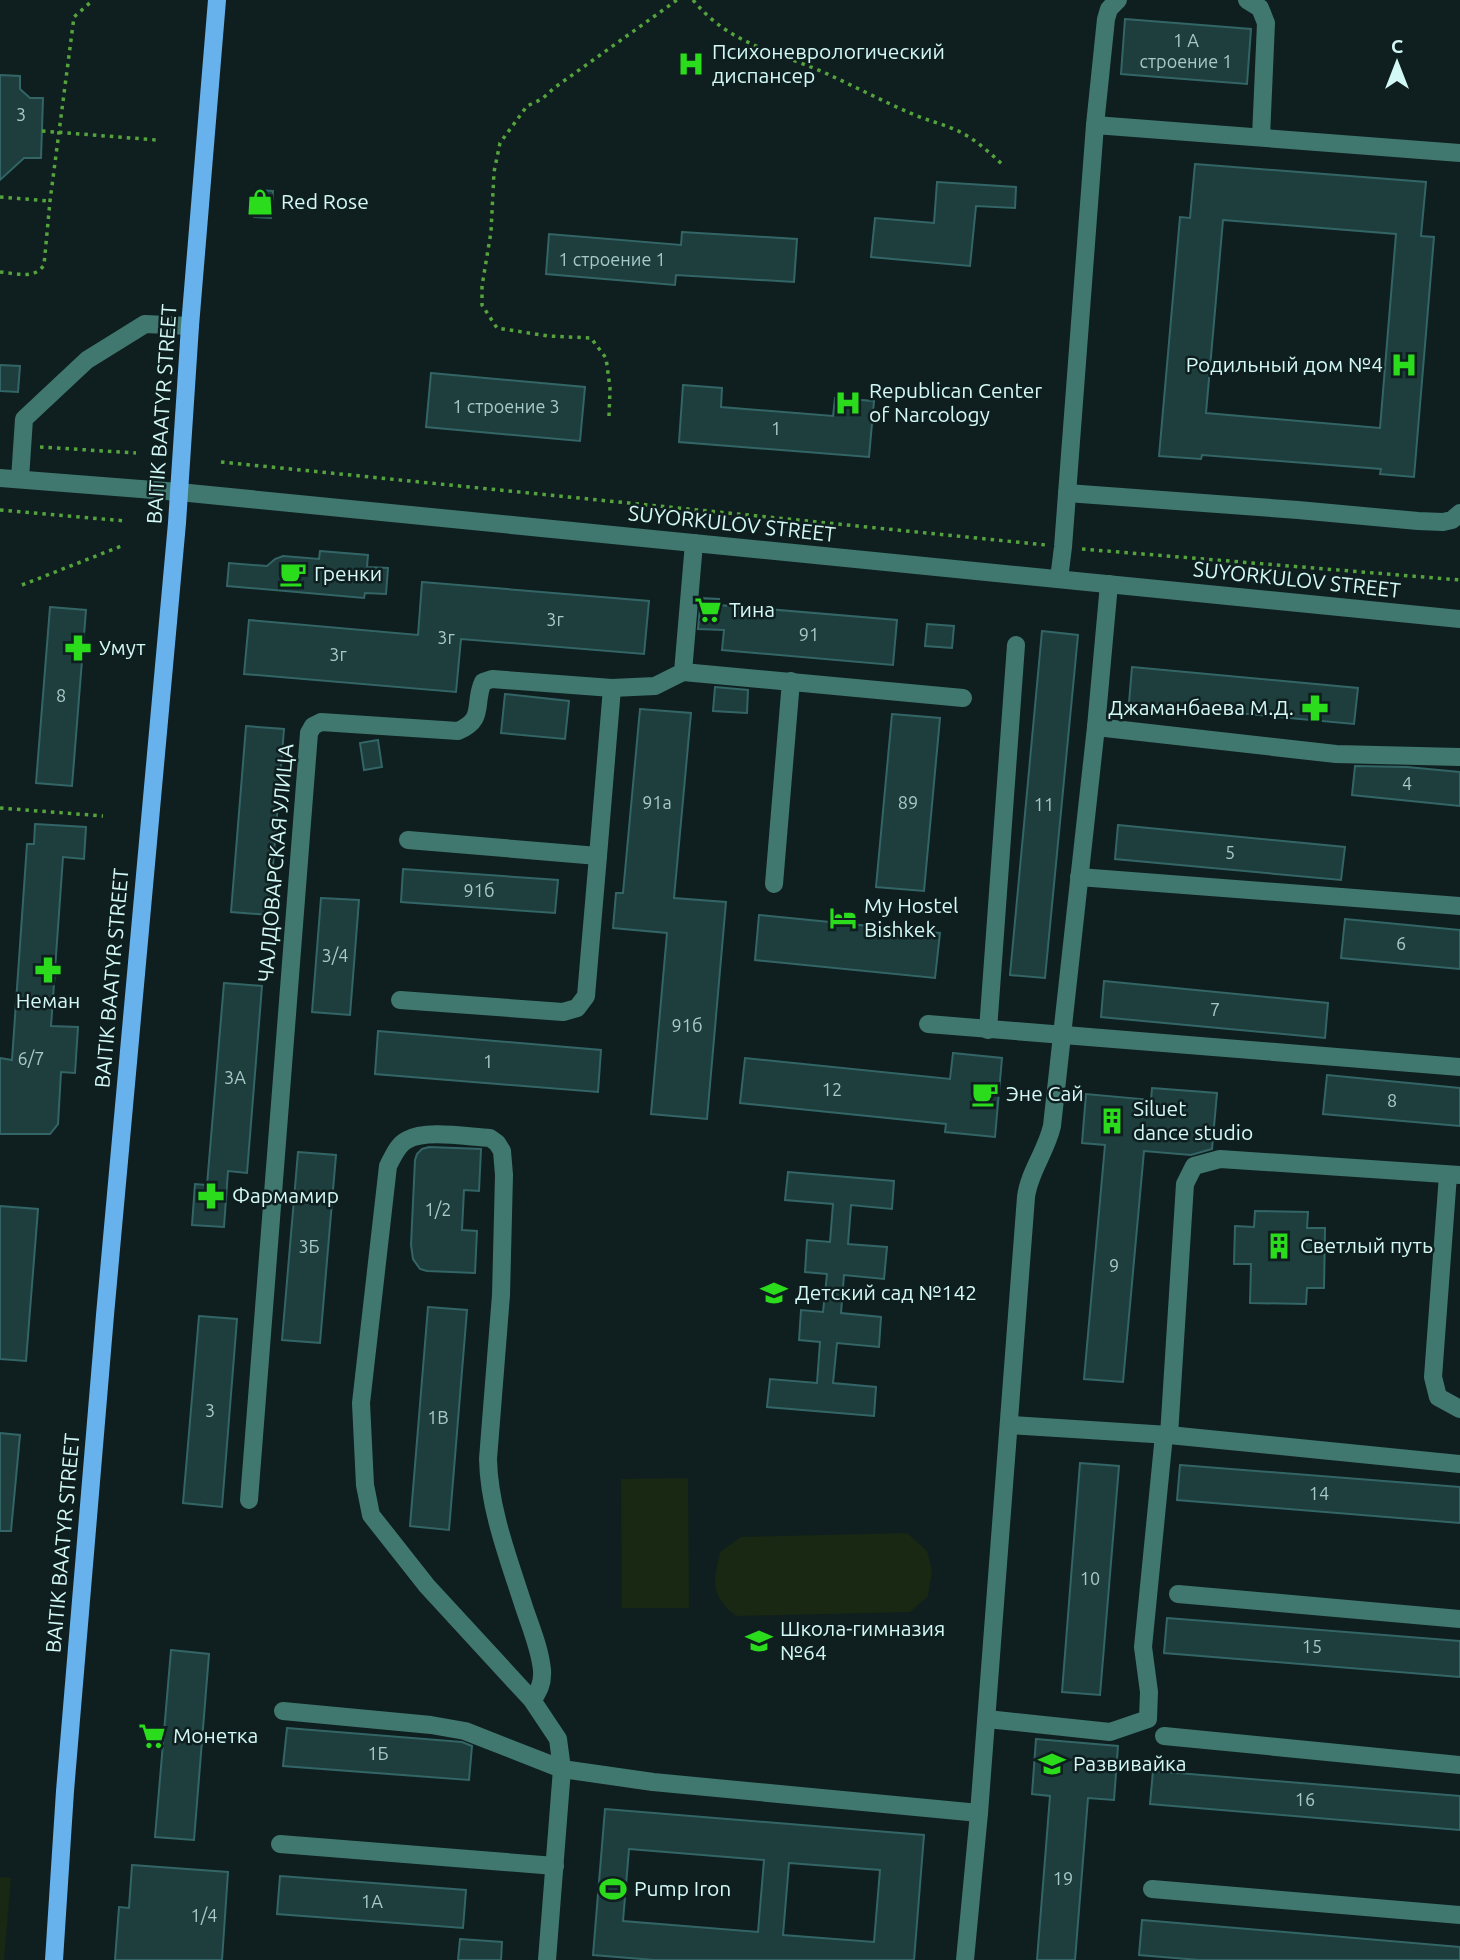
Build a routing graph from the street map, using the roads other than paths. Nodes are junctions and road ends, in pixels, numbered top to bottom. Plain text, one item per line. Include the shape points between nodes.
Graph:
1 (217, 0) edge
2 (1118, 0) edge
3 (1248, 0) edge
4 (1095, 125) junction
5 (1261, 137) junction
6 (1460, 153) edge
7 (190, 326) junction
8 (0, 478) edge
9 (20, 479) junction
10 (180, 492) junction
11 (1067, 494) junction
12 (1460, 513) edge
13 (694, 543) junction
14 (1059, 579) junction
15 (1109, 584) junction
16 (1460, 619) edge
17 (1016, 645) dead end
18 (683, 672) junction
19 (791, 681) junction
20 (612, 688) junction
21 (963, 698) dead end
22 (1096, 727) junction
23 (1460, 757) edge
24 (408, 840) dead end
25 (598, 856) junction
26 (1079, 877) junction
27 (774, 884) dead end
28 (1460, 906) edge
29 (400, 1000) dead end
30 (928, 1024) dead end
31 (988, 1030) junction
32 (1063, 1037) junction
33 (1460, 1067) edge
34 (1454, 1175) edge
35 (1460, 1409) edge
36 (1010, 1425) junction
37 (1167, 1435) junction
38 (1460, 1464) edge
39 (249, 1500) dead end
40 (1178, 1594) dead end
41 (1460, 1619) edge
42 (532, 1700) junction
43 (282, 1711) dead end
44 (986, 1719) junction
45 (1164, 1736) dead end
46 (1460, 1765) edge
47 (562, 1769) junction
48 (979, 1813) junction
49 (280, 1844) dead end
50 (555, 1866) junction
51 (1152, 1889) dead end
52 (1460, 1915) edge
53 (54, 1960) edge
54 (547, 1960) edge
55 (965, 1960) edge

1 - 7 main road, BAITIK BAATYR STREET
2 - 4 street via 1106,19
3 - 5 street via 1260,8 1266,23
4 - 5 street
4 - 11 street
5 - 6 street
7 - 9 street via 145,324 87,360 24,419
7 - 10 main road, BAITIK BAATYR STREET
8 - 9 street, SUYORKULOV STREET
9 - 10 street, SUYORKULOV STREET
10 - 13 street, SUYORKULOV STREET
10 - 53 main road, BAITIK BAATYR STREET via 104,1315
11 - 12 street via 1418,521 1452,520
11 - 14 street
13 - 14 street, SUYORKULOV STREET
13 - 18 street
14 - 15 street, SUYORKULOV STREET
15 - 16 street, SUYORKULOV STREET
15 - 22 street
17 - 31 street
18 - 19 street
18 - 20 street, ЧАЛДОВАРСКАЯ УЛИЦА via 655,686
19 - 21 street
19 - 27 street
20 - 25 street
20 - 39 street, ЧАЛДОВАРСКАЯ УЛИЦА via 492,679 483,682 479,690 478,713 471,725 458,731 321,722 309,733
22 - 23 street via 1336,754
22 - 26 street
24 - 25 street
25 - 29 street via 586,996 577,1008 562,1012
26 - 28 street
26 - 32 street
30 - 31 street
31 - 32 street
32 - 33 street
32 - 36 street via 1048,1141 1028,1182
34 - 35 street via 1433,1377 1438,1397
34 - 37 street via 1220,1158 1194,1166 1185,1184
36 - 37 street
36 - 44 street
37 - 38 street
37 - 44 street via 1143,1647 1148,1719 1110,1732
40 - 41 street
42 - 42 street via 427,1586 372,1515 365,1485 361,1403 388,1166 409,1138 489,1138 502,1151 501,1295 489,1485 538,1648 542,1678
42 - 47 street via 558,1739
43 - 47 street via 465,1731
44 - 48 street
45 - 46 street
47 - 48 street
47 - 50 street
48 - 55 street
49 - 50 street
50 - 54 street
51 - 52 street

